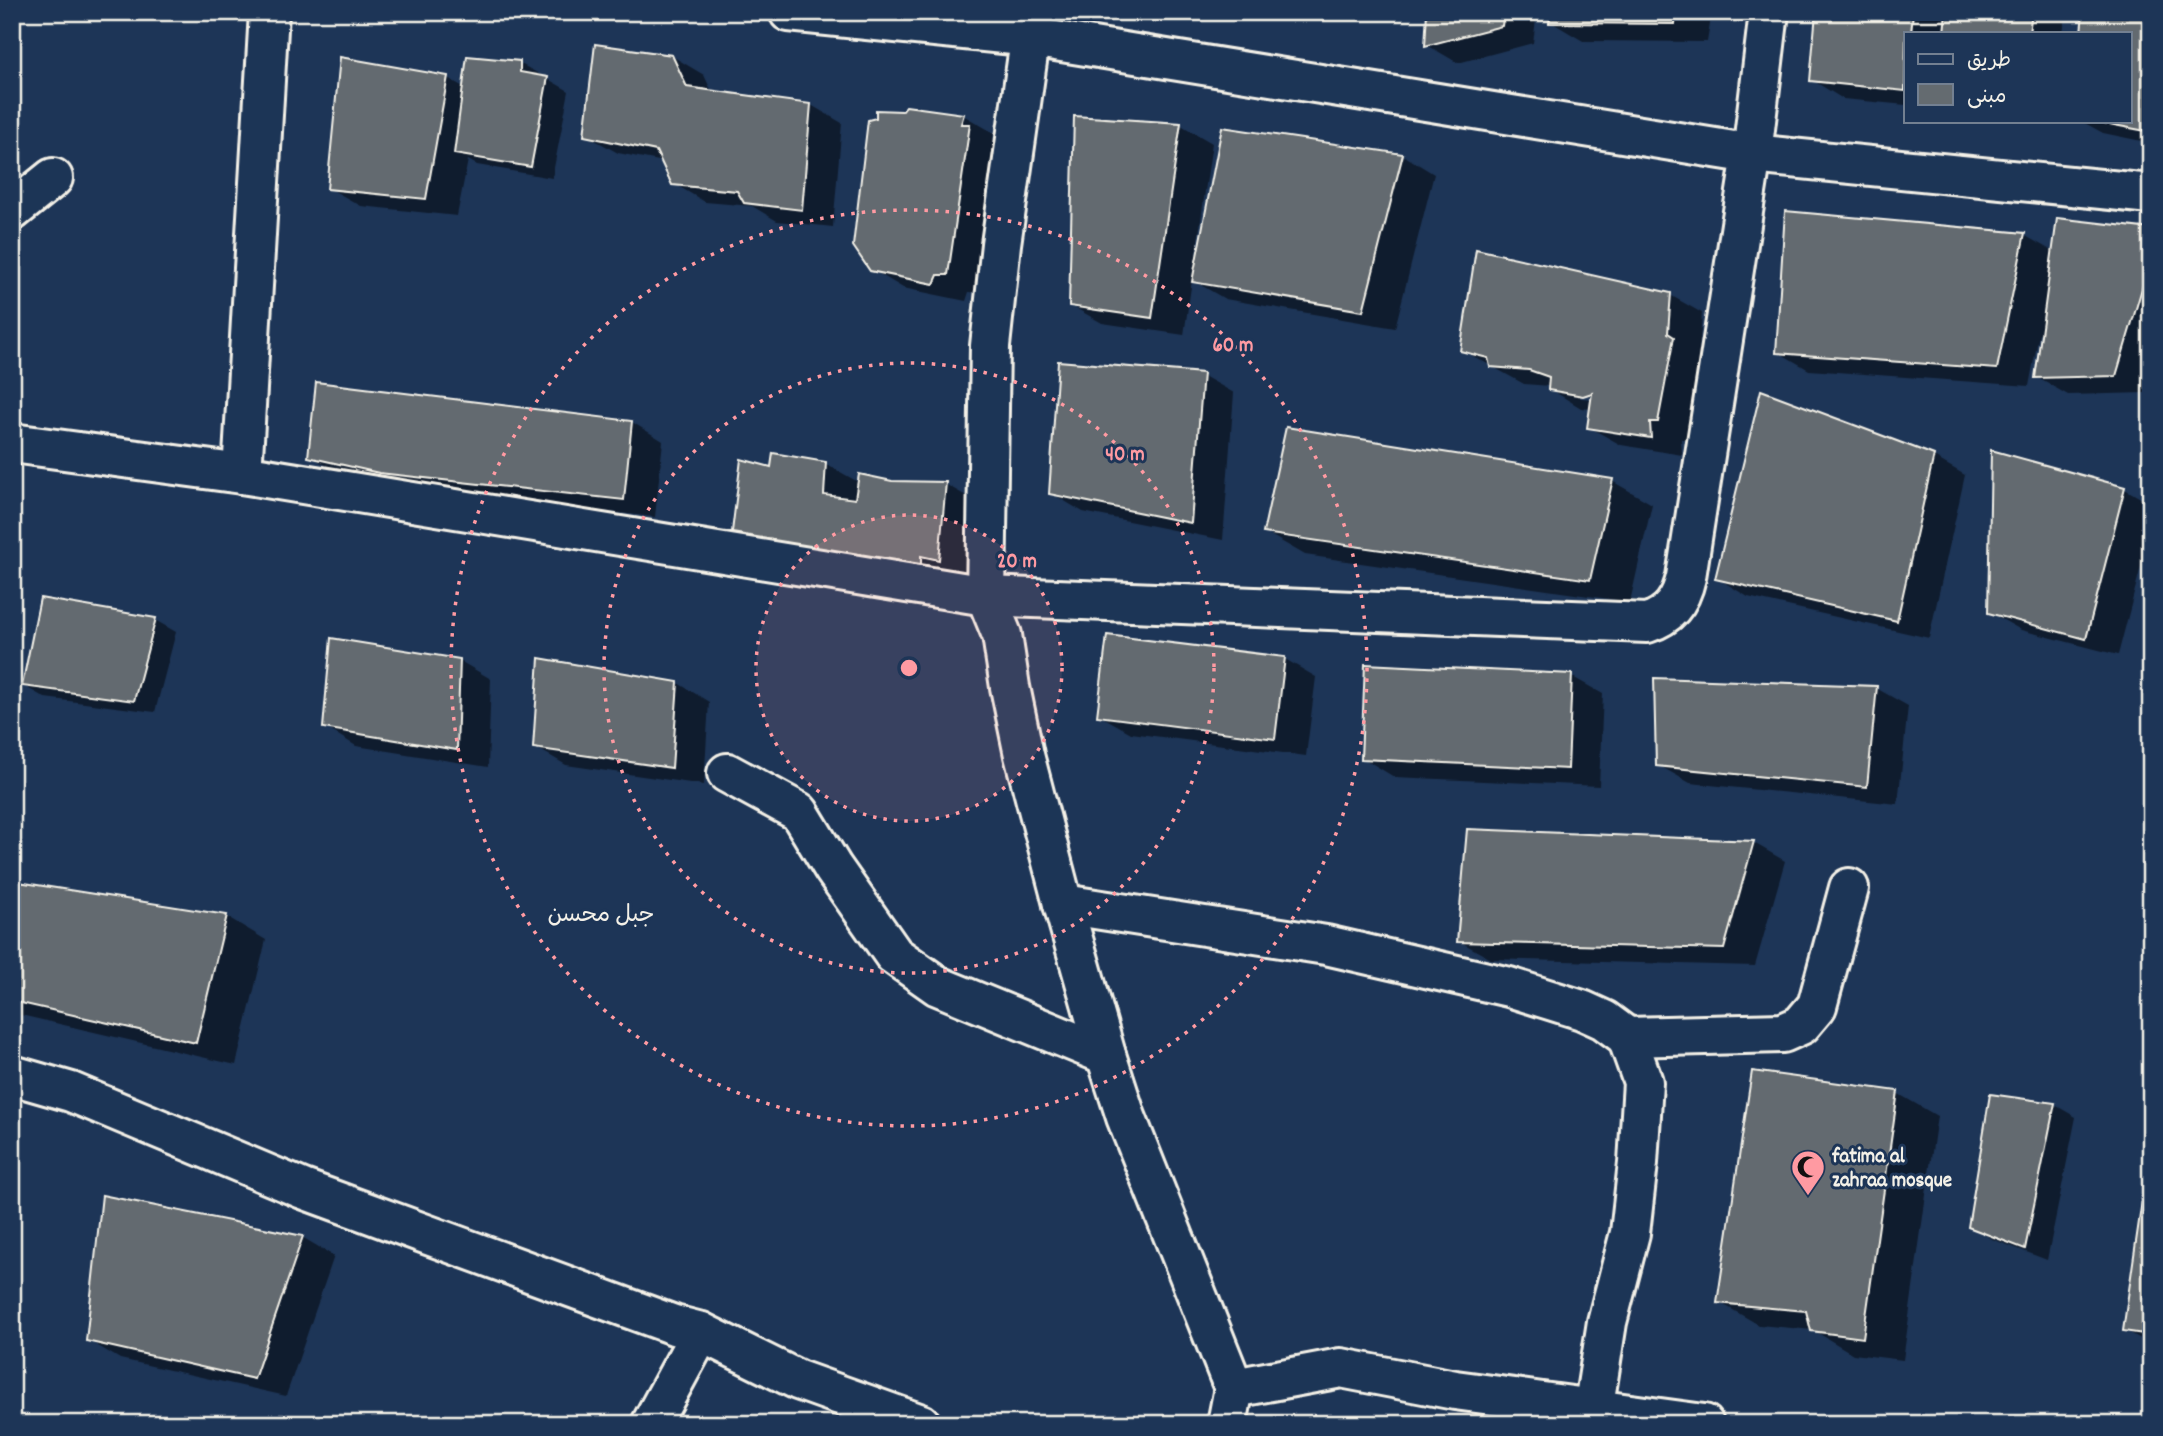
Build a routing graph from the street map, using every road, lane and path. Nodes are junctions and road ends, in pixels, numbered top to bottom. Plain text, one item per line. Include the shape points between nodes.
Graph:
1 (269, 12) edge
2 (789, 12) edge
3 (1769, 12) edge
4 (1033, 25) edge
5 (1752, 154) junction
6 (53, 178) dead end
7 (2151, 194) edge
8 (12, 211) edge
9 (12, 443) edge
10 (243, 474) junction
11 (986, 596) junction
12 (727, 773) dead end
13 (1849, 888) dead end
14 (1063, 904) junction
15 (1627, 1037) junction
16 (1106, 1055) junction
17 (12, 1075) edge
18 (701, 1332) junction
19 (1230, 1406) edge
20 (1592, 1416) edge
21 (651, 1424) edge
22 (921, 1424) edge
23 (1704, 1424) edge

1 - 10 street
2 - 4 street
3 - 5 street
4 - 5 street
4 - 11 street via 990,346
5 - 7 street
5 - 11 street via 1686,577 1675,605 1661,617 1647,623
6 - 8 street
9 - 10 street
10 - 11 street
11 - 14 street via 1002,635 1024,755
12 - 16 street via 799,812 894,955 938,986
13 - 15 street via 1817,1006 1801,1025 1783,1033
14 - 15 street via 1326,945 1509,987 1582,1010
14 - 16 street
15 - 20 street via 1643,1082 1638,1163 1630,1233 1607,1322
16 - 19 street
17 - 18 street via 71,1092 303,1189
18 - 21 street
18 - 22 street via 798,1380
19 - 20 street via 1342,1368
20 - 23 street

